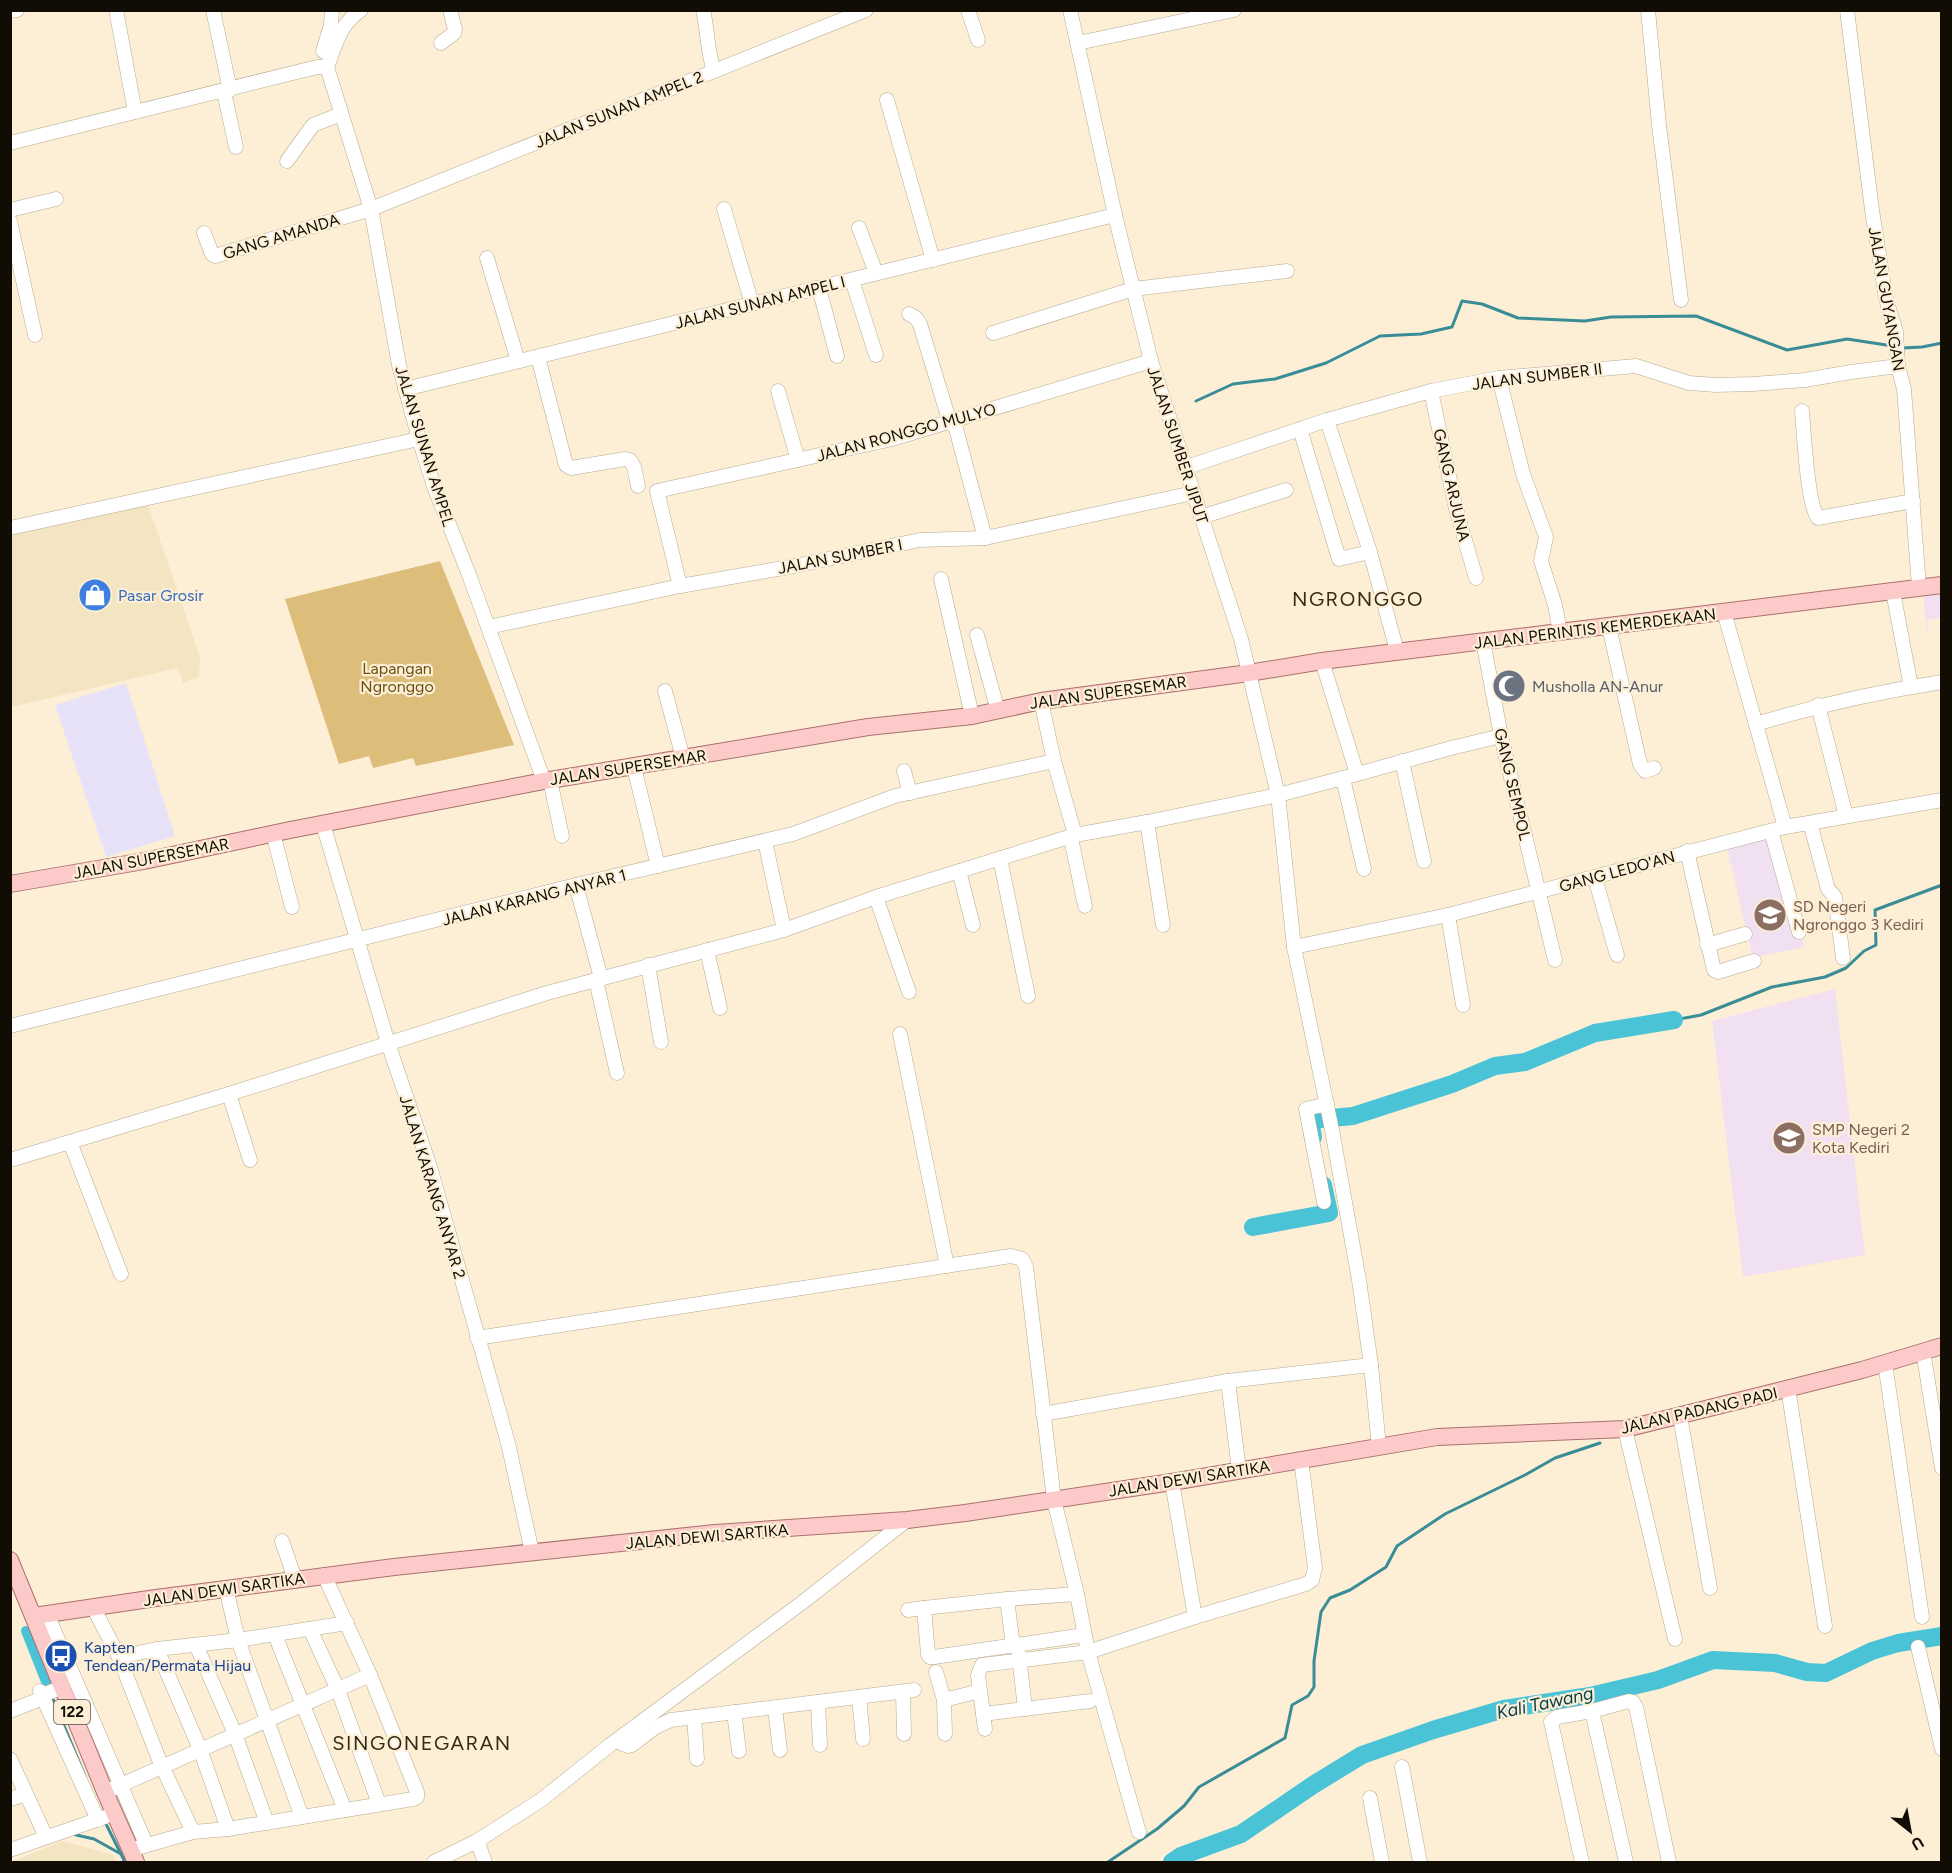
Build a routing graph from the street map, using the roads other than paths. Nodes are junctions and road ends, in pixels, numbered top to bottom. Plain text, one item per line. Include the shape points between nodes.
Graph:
1 (17, 10) edge
2 (116, 10) edge
3 (213, 10) edge
4 (332, 10) edge
5 (361, 10) edge
6 (450, 10) edge
7 (703, 10) edge
8 (866, 10) edge
9 (968, 10) edge
10 (1070, 10) edge
11 (1234, 10) edge
12 (1648, 10) edge
13 (1847, 10) edge
14 (10, 11) edge
15 (848, 14) edge
16 (978, 40) dead end
17 (441, 43) dead end
18 (1078, 43) junction
19 (322, 67) junction
20 (714, 71) junction
21 (227, 91) junction
22 (887, 100) dead end
23 (135, 111) junction
24 (341, 114) junction
25 (10, 143) edge
26 (236, 147) dead end
27 (287, 161) dead end
28 (56, 199) dead end
29 (371, 208) junction
30 (724, 209) dead end
31 (10, 210) edge
32 (1115, 215) junction
33 (10, 221) edge
34 (859, 228) dead end
35 (204, 233) dead end
36 (487, 258) dead end
37 (933, 260) junction
38 (1287, 271) dead end
39 (876, 273) junction
40 (852, 280) junction
41 (819, 288) junction
42 (1133, 290) junction
43 (1681, 300) dead end
44 (752, 304) junction
45 (909, 314) dead end
46 (993, 333) dead end
47 (35, 335) dead end
48 (876, 355) dead end
49 (837, 356) dead end
50 (538, 357) junction
51 (518, 361) junction
52 (1151, 361) junction
53 (1898, 366) junction
54 (1499, 378) junction
55 (405, 389) junction
56 (778, 391) dead end
57 (1431, 391) junction
58 (1802, 411) dead end
59 (1327, 420) junction
60 (952, 422) junction
61 (1300, 429) junction
62 (419, 439) junction
63 (798, 460) junction
64 (1184, 468) junction
65 (638, 486) dead end
66 (1286, 490) dead end
67 (1193, 493) junction
68 (1913, 501) junction
69 (1202, 517) junction
70 (10, 528) edge
71 (985, 538) junction
72 (1370, 552) junction
73 (1476, 578) dead end
74 (941, 579) dead end
75 (1941, 585) edge
76 (680, 586) junction
77 (1919, 587) junction
78 (1893, 592) junction
79 (1724, 612) junction
80 (488, 627) junction
81 (1609, 627) junction
82 (1560, 632) junction
83 (977, 635) dead end
84 (1483, 641) junction
85 (1397, 651) junction
86 (1322, 661) junction
87 (1249, 673) junction
88 (1941, 682) edge
89 (1911, 687) junction
90 (665, 691) dead end
91 (1041, 701) junction
92 (1818, 705) junction
93 (998, 711) junction
94 (972, 716) junction
95 (1756, 724) junction
96 (1502, 736) junction
97 (683, 758) junction
98 (1054, 761) junction
99 (1402, 761) junction
100 (634, 767) junction
101 (1654, 768) dead end
102 (904, 771) dead end
103 (1350, 776) junction
104 (547, 780) junction
105 (910, 793) junction
106 (1278, 795) junction
107 (1941, 800) edge
108 (1846, 816) junction
109 (1147, 822) junction
110 (1810, 823) junction
111 (323, 824) junction
112 (1778, 829) junction
113 (273, 833) junction
114 (562, 836) dead end
115 (1073, 837) junction
116 (765, 841) junction
117 (1687, 851) junction
118 (1000, 858) junction
119 (1424, 861) dead end
120 (658, 866) junction
121 (1364, 869) dead end
122 (959, 871) junction
123 (1595, 878) junction
124 (10, 884) edge
125 (576, 885) junction
126 (1539, 892) junction
127 (876, 897) junction
128 (292, 906) dead end
129 (1085, 906) dead end
130 (1448, 915) junction
131 (973, 925) dead end
132 (1163, 925) dead end
133 (784, 930) junction
134 (1799, 932) dead end
135 (1745, 934) dead end
136 (358, 940) junction
137 (1707, 945) junction
138 (1294, 947) junction
139 (707, 950) junction
140 (1617, 955) dead end
141 (1844, 958) dead end
142 (1555, 960) dead end
143 (1754, 961) dead end
144 (648, 965) junction
145 (598, 979) junction
146 (909, 992) dead end
147 (1028, 996) dead end
148 (1463, 1005) dead end
149 (720, 1008) dead end
150 (10, 1026) edge
151 (900, 1034) dead end
152 (661, 1042) dead end
153 (388, 1043) junction
154 (617, 1073) dead end
155 (229, 1094) junction
156 (1328, 1107) junction
157 (70, 1142) junction
158 (10, 1160) edge
159 (250, 1160) dead end
160 (1324, 1202) dead end
161 (946, 1266) junction
162 (122, 1274) dead end
163 (477, 1338) junction
164 (1941, 1346) edge
165 (1923, 1351) junction
166 (1885, 1363) junction
167 (1371, 1365) junction
168 (1228, 1381) junction
169 (1788, 1388) junction
170 (1043, 1414) junction
171 (1680, 1416) junction
172 (1625, 1429) junction
173 (1379, 1447) junction
174 (1301, 1460) junction
175 (1941, 1468) edge
176 (1239, 1470) junction
177 (1172, 1482) junction
178 (1054, 1500) junction
179 (907, 1521) junction
180 (282, 1541) dead end
181 (532, 1552) junction
182 (10, 1560) edge
183 (324, 1575) junction
184 (295, 1579) junction
185 (226, 1588) junction
186 (1710, 1588) dead end
187 (1077, 1594) junction
188 (1006, 1599) junction
189 (93, 1607) junction
190 (924, 1608) junction
191 (908, 1610) dead end
192 (40, 1615) junction
193 (1195, 1617) junction
194 (1922, 1617) dead end
195 (347, 1623) junction
196 (1825, 1626) dead end
197 (310, 1629) junction
198 (49, 1635) junction
199 (275, 1635) junction
200 (1084, 1635) junction
201 (238, 1640) junction
202 (1675, 1640) dead end
203 (196, 1645) junction
204 (1015, 1645) junction
205 (1918, 1647) dead end
206 (157, 1649) junction
207 (1088, 1652) junction
208 (119, 1657) junction
209 (1020, 1661) junction
210 (936, 1672) dead end
211 (370, 1675) junction
212 (338, 1690) junction
213 (981, 1691) junction
214 (48, 1692) junction
215 (859, 1697) junction
216 (944, 1700) junction
217 (1090, 1701) dead end
218 (10, 1702) edge
219 (818, 1702) junction
220 (304, 1705) junction
221 (775, 1707) junction
222 (1025, 1709) junction
223 (10, 1711) edge
224 (1592, 1711) junction
225 (734, 1712) junction
226 (984, 1714) junction
227 (694, 1717) junction
228 (268, 1721) junction
229 (985, 1729) dead end
230 (89, 1732) junction
231 (235, 1734) junction
232 (904, 1734) dead end
233 (945, 1734) dead end
234 (862, 1739) dead end
235 (616, 1741) junction
236 (820, 1745) dead end
237 (200, 1749) junction
238 (1941, 1749) edge
239 (780, 1750) dead end
240 (739, 1751) dead end
241 (10, 1758) edge
242 (697, 1759) dead end
243 (164, 1764) junction
244 (1402, 1767) dead end
245 (118, 1780) junction
246 (103, 1787) junction
247 (26, 1794) junction
248 (1370, 1798) dead end
249 (10, 1799) edge
250 (379, 1804) junction
251 (345, 1810) junction
252 (115, 1814) junction
253 (302, 1817) junction
254 (98, 1820) junction
255 (267, 1823) junction
256 (228, 1829) junction
257 (193, 1832) junction
258 (1140, 1832) dead end
259 (46, 1837) junction
260 (477, 1841) junction
261 (10, 1850) edge
262 (137, 1852) edge
263 (434, 1863) edge
264 (485, 1863) edge
265 (1382, 1863) edge
266 (1420, 1863) edge
267 (1582, 1863) edge
268 (1626, 1863) edge
269 (1669, 1863) edge

1 - 14 street
2 - 23 street
3 - 21 street
4 - 19 street
5 - 19 street via 346,22
6 - 17 street via 454,33
7 - 20 street
8 - 15 street, JALAN SUNAN AMPEL 2
9 - 16 street
10 - 18 street, JALAN SUMBER JIPUT
11 - 18 street
12 - 43 street
13 - 53 street, JALAN GUYANGAN via 1872,210 1886,299 1896,332
15 - 20 street, JALAN SUNAN AMPEL 2
18 - 32 street, JALAN SUMBER JIPUT
19 - 21 street
19 - 24 street, JALAN SUNAN AMPEL
20 - 29 street, JALAN SUNAN AMPEL 2
21 - 23 street
21 - 26 street
22 - 37 street
23 - 25 street
24 - 27 street via 313,125
24 - 29 street, JALAN SUNAN AMPEL
28 - 31 street
29 - 35 street, GANG AMANDA via 216,255 212,254
29 - 55 street, JALAN SUNAN AMPEL
30 - 44 street
32 - 37 street, JALAN SUNAN AMPEL I
32 - 42 street, JALAN SUMBER JIPUT
33 - 47 street
34 - 39 street
36 - 51 street
37 - 39 street, JALAN SUNAN AMPEL I
38 - 42 street
39 - 40 street, JALAN SUNAN AMPEL I
40 - 41 street, JALAN SUNAN AMPEL I
40 - 48 street
41 - 44 street, JALAN SUNAN AMPEL I
41 - 49 street
42 - 46 street
42 - 52 street, JALAN SUMBER JIPUT
44 - 50 street, JALAN SUNAN AMPEL I
45 - 60 street via 920,324
50 - 51 street, JALAN SUNAN AMPEL I
50 - 65 street via 566,465 571,468 630,460
51 - 55 street, JALAN SUNAN AMPEL I
52 - 60 street, JALAN RONGGO MULYO
52 - 64 street, JALAN SUMBER JIPUT
53 - 54 street, JALAN SUMBER II via 1753,384 1689,382 1636,366
53 - 68 street, JALAN GUYANGAN via 1905,397
54 - 57 street, JALAN SUMBER II
54 - 82 street via 1523,474 1546,537 1541,561
55 - 62 street, JALAN SUNAN AMPEL
56 - 63 street
57 - 59 street, JALAN SUMBER II
57 - 73 street, GANG ARJUNA via 1456,509
58 - 68 street via 1810,487 1818,518
59 - 61 street, JALAN SUMBER II
59 - 72 street
60 - 63 street, JALAN RONGGO MULYO
60 - 71 street
61 - 64 street, JALAN SUMBER II
61 - 72 street via 1339,559
62 - 70 street
62 - 80 street, JALAN SUNAN AMPEL
63 - 76 street, JALAN RONGGO MULYO via 657,491
64 - 67 street, JALAN SUMBER JIPUT
66 - 69 street
67 - 69 street, JALAN SUMBER JIPUT
67 - 71 street, JALAN SUMBER I
68 - 77 street, JALAN GUYANGAN
69 - 87 street, JALAN SUMBER JIPUT
71 - 76 street, JALAN SUMBER I via 920,540
72 - 85 street
74 - 94 street
75 - 77 main road, JALAN PERINTIS KEMERDEKAAN
76 - 80 street, JALAN SUMBER I
77 - 78 main road, JALAN PERINTIS KEMERDEKAAN
78 - 79 main road, JALAN PERINTIS KEMERDEKAAN
78 - 89 street
79 - 81 main road, JALAN PERINTIS KEMERDEKAAN
79 - 95 street
80 - 104 street, JALAN SUNAN AMPEL
81 - 82 main road, JALAN PERINTIS KEMERDEKAAN
81 - 101 street via 1640,764 1645,771
82 - 84 main road, JALAN PERINTIS KEMERDEKAAN
83 - 93 street
84 - 85 main road, JALAN PERINTIS KEMERDEKAAN
84 - 96 street, GANG SEMPOL
85 - 86 main road, JALAN PERINTIS KEMERDEKAAN
86 - 87 main road, JALAN PERINTIS KEMERDEKAAN
86 - 103 street
87 - 91 main road, JALAN SUPERSEMAR
87 - 106 street, JALAN SUMBER JIPUT
88 - 89 street
89 - 92 street
90 - 97 street
91 - 93 main road, JALAN SUPERSEMAR
91 - 98 street
92 - 95 street
92 - 108 street
93 - 94 main road, JALAN SUPERSEMAR
94 - 97 main road, JALAN SUPERSEMAR via 868,727
95 - 112 street
96 - 99 street
96 - 126 street, GANG SEMPOL
97 - 100 main road, JALAN SUPERSEMAR
98 - 105 street, JALAN KARANG ANYAR 1
98 - 115 street
99 - 103 street
99 - 119 street
100 - 104 main road, JALAN SUPERSEMAR
100 - 120 street
102 - 105 street
103 - 106 street
103 - 121 street
104 - 111 main road, JALAN SUPERSEMAR
104 - 114 street, JALAN SUNAN AMPEL
105 - 116 street, JALAN KARANG ANYAR 1
106 - 109 street
106 - 138 street, JALAN SUMBER JIPUT
107 - 108 street, GANG LEDO'AN
108 - 110 street, GANG LEDO'AN
109 - 115 street
109 - 132 street
110 - 112 street, GANG LEDO'AN
110 - 141 street via 1828,890 1836,897
111 - 113 main road, JALAN SUPERSEMAR
111 - 136 street, JALAN KARANG ANYAR 2
112 - 117 street, GANG LEDO'AN
112 - 134 street
113 - 124 main road, JALAN SUPERSEMAR
113 - 128 street
115 - 118 street
115 - 129 street
116 - 120 street, JALAN KARANG ANYAR 1
116 - 133 street
117 - 123 street, GANG LEDO'AN
117 - 137 street
118 - 122 street
118 - 147 street
120 - 125 street, JALAN KARANG ANYAR 1
122 - 127 street
122 - 131 street
123 - 126 street, GANG LEDO'AN
123 - 140 street
125 - 136 street, JALAN KARANG ANYAR 1
125 - 145 street
126 - 130 street, GANG LEDO'AN
126 - 142 street, GANG SEMPOL
127 - 133 street
127 - 146 street
130 - 138 street, GANG LEDO'AN
130 - 148 street
133 - 139 street
135 - 137 street
136 - 150 street, JALAN KARANG ANYAR 1
136 - 153 street, JALAN KARANG ANYAR 2
137 - 143 street via 1716,972
138 - 156 street, JALAN SUMBER JIPUT
139 - 144 street
139 - 149 street
144 - 145 street
144 - 152 street
145 - 153 street
145 - 154 street
151 - 161 street
153 - 155 street
153 - 163 street, JALAN KARANG ANYAR 2 via 430,1167
155 - 157 street
155 - 159 street
156 - 160 street via 1306,1109
156 - 167 street, JALAN SUMBER JIPUT
157 - 158 street
157 - 162 street
161 - 163 street
161 - 170 street via 1011,1256 1025,1262
163 - 181 street, JALAN KARANG ANYAR 2 via 513,1460
164 - 165 main road, JALAN PADANG PADI
165 - 166 main road, JALAN PADANG PADI
165 - 175 street
166 - 169 main road, JALAN PADANG PADI
166 - 194 street
167 - 168 street
167 - 173 street, JALAN SUMBER JIPUT
168 - 170 street
168 - 176 street
169 - 171 main road, JALAN PADANG PADI
169 - 196 street
170 - 178 street
171 - 172 main road, JALAN PADANG PADI
171 - 186 street
172 - 173 main road, JALAN PADANG PADI via 1447,1436
172 - 202 street
173 - 174 main road, JALAN DEWI SARTIKA
174 - 176 main road, JALAN DEWI SARTIKA
174 - 193 street via 1315,1568 1312,1580
176 - 177 main road, JALAN DEWI SARTIKA
177 - 178 main road, JALAN DEWI SARTIKA
177 - 193 street
178 - 179 main road, JALAN DEWI SARTIKA
178 - 187 street
179 - 181 main road, JALAN DEWI SARTIKA via 715,1533
179 - 235 street
180 - 184 street
181 - 183 main road, JALAN DEWI SARTIKA
182 - 192 main road, 122
183 - 184 main road, JALAN DEWI SARTIKA
183 - 195 street
184 - 185 main road, JALAN DEWI SARTIKA
185 - 189 main road, JALAN DEWI SARTIKA
185 - 201 street
187 - 188 street
187 - 200 street
188 - 190 street
188 - 204 street
189 - 192 main road, JALAN DEWI SARTIKA
189 - 208 street
190 - 191 street
190 - 204 street via 930,1657
192 - 198 main road, 122
193 - 207 street
195 - 197 street
195 - 211 street
197 - 199 street
197 - 212 street
198 - 214 main road, 122
198 - 230 street
199 - 201 street
199 - 220 street
200 - 204 street
200 - 207 street
201 - 203 street
201 - 228 street
203 - 206 street
203 - 231 street
204 - 209 street
205 - 238 street
206 - 208 street
206 - 237 street
207 - 209 street
207 - 258 street
208 - 243 street
209 - 213 street via 982,1665 978,1675
209 - 222 street
210 - 216 street
211 - 212 street
211 - 250 street via 417,1795
212 - 220 street
212 - 250 street
213 - 216 street
213 - 226 street
214 - 218 street
214 - 223 street
214 - 230 main road, 122
214 - 254 street
215 - 219 street
215 - 232 street via 909,1691
215 - 234 street
216 - 233 street
217 - 222 street
219 - 221 street
219 - 236 street
220 - 228 street
220 - 251 street
221 - 225 street
221 - 239 street
222 - 226 street
224 - 267 street via 1557,1717 1551,1722
224 - 268 street
224 - 269 street via 1629,1701 1635,1703
225 - 227 street
225 - 240 street
226 - 229 street
227 - 235 street via 671,1720 632,1745
227 - 242 street
228 - 231 street
228 - 253 street
230 - 245 street
230 - 246 main road, 122
231 - 237 street
231 - 255 street
235 - 260 street via 541,1800
237 - 243 street
237 - 256 street
241 - 247 street
243 - 245 street
243 - 257 street
244 - 266 street
245 - 246 street
245 - 262 street
246 - 252 main road, 122
247 - 249 street
247 - 259 street
248 - 265 street
250 - 251 street
251 - 253 street
252 - 254 street
252 - 262 main road, 122
253 - 255 street
254 - 259 street
255 - 256 street
256 - 257 street
257 - 262 street
259 - 261 street
260 - 263 street
260 - 264 street

